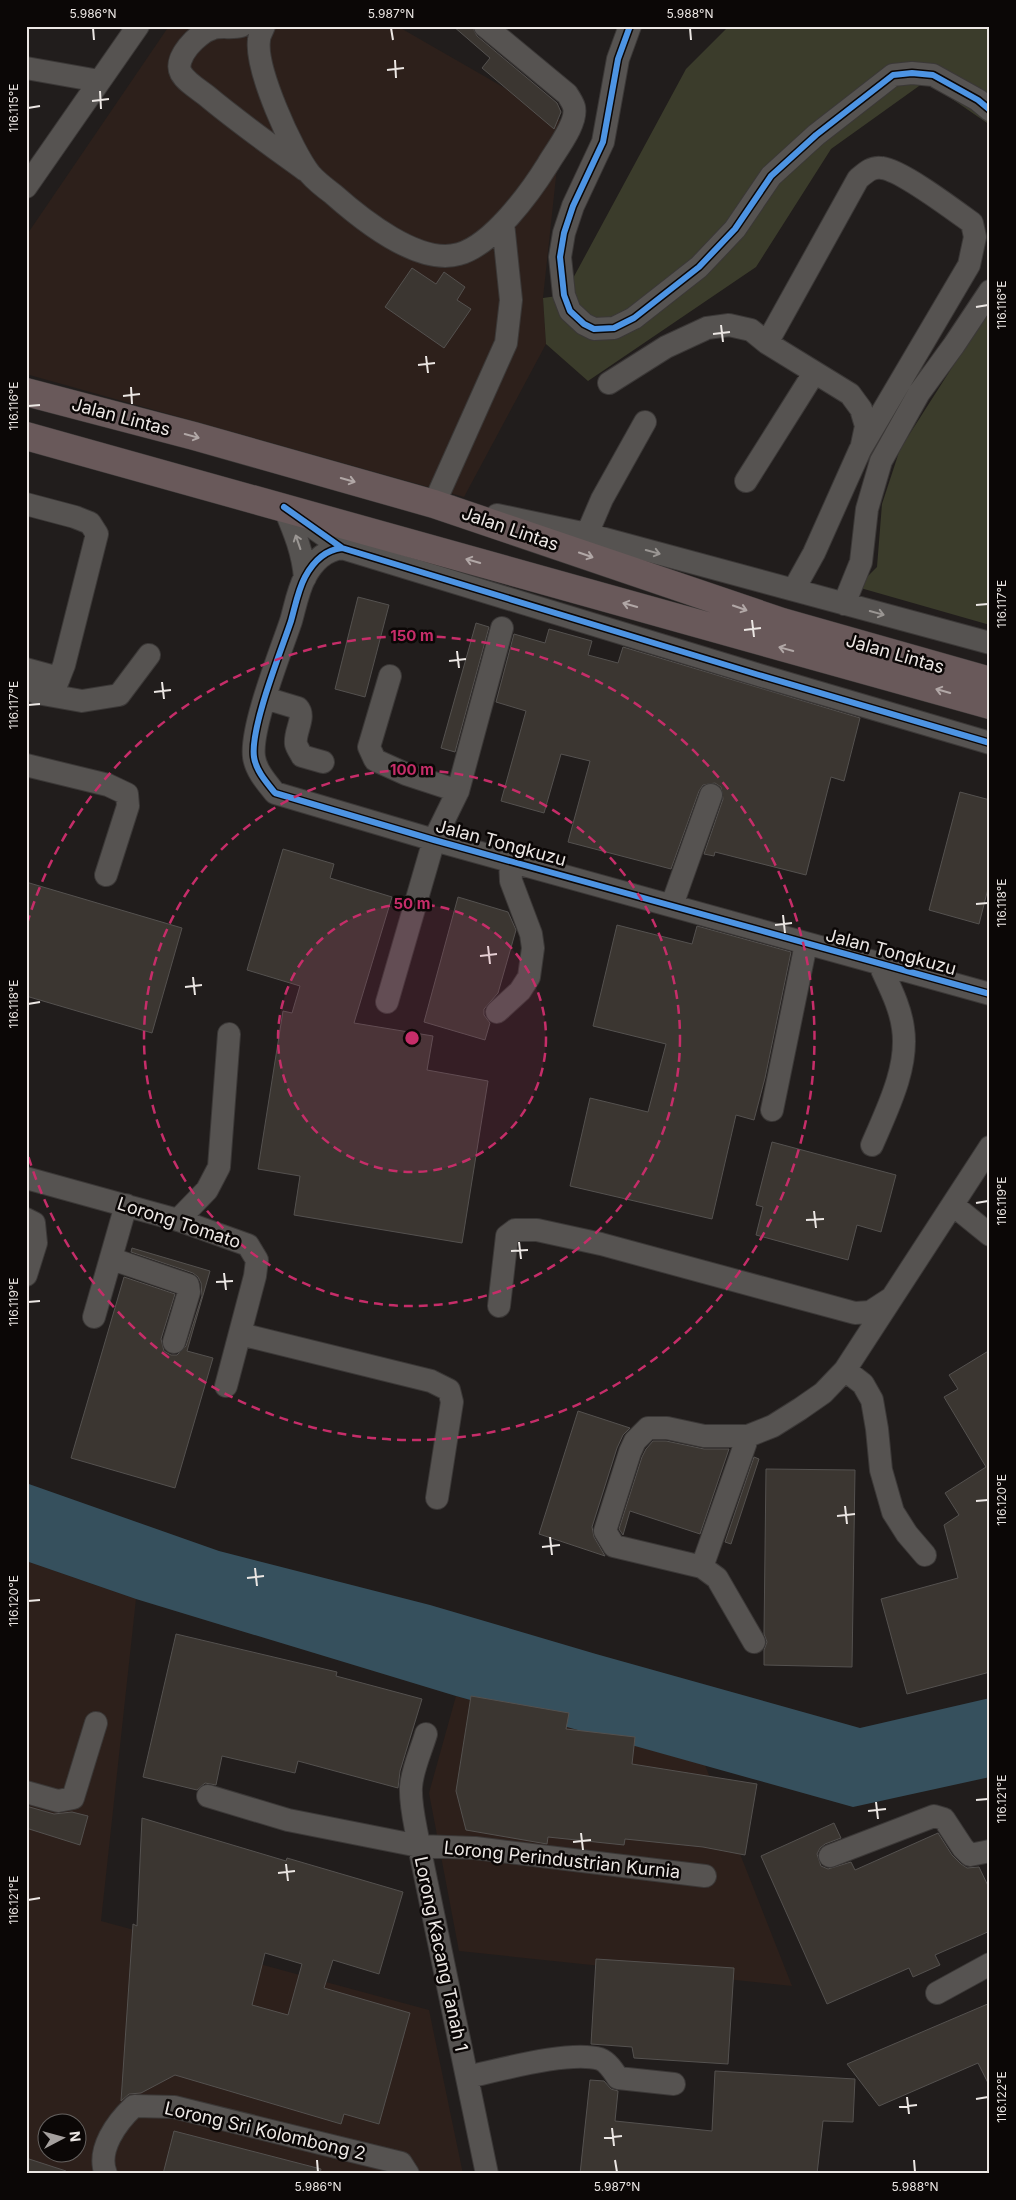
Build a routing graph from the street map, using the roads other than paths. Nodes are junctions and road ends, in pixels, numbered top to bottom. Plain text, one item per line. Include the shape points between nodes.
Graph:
1 (138, 26) edge
2 (241, 26) edge
3 (264, 26) edge
4 (485, 26) edge
5 (630, 26) edge
6 (26, 68) edge
7 (98, 81) junction
8 (990, 110) edge
9 (310, 174) junction
10 (26, 187) edge
11 (503, 223) junction
12 (990, 291) edge
13 (767, 343) junction
14 (814, 373) junction
15 (609, 383) dead end
16 (26, 386) edge
17 (26, 392) edge
18 (53, 399) junction
19 (644, 422) dead end
20 (26, 436) edge
21 (26, 450) edge
22 (80, 450) junction
23 (860, 450) junction
24 (746, 481) dead end
25 (26, 504) edge
26 (434, 504) junction
27 (284, 507) junction
28 (587, 534) junction
29 (342, 548) junction
30 (305, 578) junction
31 (794, 589) junction
32 (844, 604) junction
33 (502, 628) dead end
34 (990, 643) edge
35 (149, 655) dead end
36 (26, 669) edge
37 (390, 676) dead end
38 (59, 678) junction
39 (990, 681) edge
40 (31, 691) edge
41 (265, 698) junction
42 (990, 705) edge
43 (990, 742) edge
44 (323, 762) dead end
45 (26, 765) edge
46 (458, 791) junction
47 (711, 795) dead end
48 (434, 840) junction
49 (510, 861) junction
50 (106, 875) dead end
51 (672, 905) junction
52 (806, 944) junction
53 (879, 963) junction
54 (990, 994) edge
55 (387, 1002) dead end
56 (497, 1012) dead end
57 (229, 1034) dead end
58 (772, 1110) dead end
59 (872, 1144) dead end
60 (990, 1147) edge
61 (26, 1178) edge
62 (126, 1205) junction
63 (953, 1205) junction
64 (26, 1219) edge
65 (178, 1220) junction
66 (990, 1235) edge
67 (112, 1259) junction
68 (26, 1275) edge
69 (891, 1299) junction
70 (499, 1306) dead end
71 (94, 1317) dead end
72 (240, 1334) junction
73 (174, 1342) dead end
74 (845, 1370) junction
75 (226, 1386) dead end
76 (748, 1436) junction
77 (437, 1498) dead end
78 (925, 1555) dead end
79 (702, 1567) junction
80 (754, 1642) dead end
81 (96, 1723) dead end
82 (426, 1734) dead end
83 (26, 1792) edge
84 (208, 1796) dead end
85 (419, 1846) junction
86 (990, 1851) edge
87 (830, 1856) dead end
88 (705, 1876) dead end
89 (990, 1964) edge
90 (937, 1992) dead end
91 (467, 2077) junction
92 (674, 2084) dead end
93 (106, 2174) edge
94 (408, 2174) edge
95 (486, 2174) edge

1 - 7 street
2 - 9 street via 217,27 203,32 183,54 179,62 180,71 220,107
3 - 9 street via 259,40 264,74 275,108
4 - 11 street via 567,94 574,107 574,122 534,187
5 - 8 street via 618,59 602,142 573,206 560,257 564,295 570,311 594,329 614,328 634,318 699,267 735,230 771,176 816,135 893,75 933,75
6 - 7 street
7 - 10 street
9 - 11 street via 358,217 401,243 423,252 457,255 471,250
11 - 26 street via 511,300 506,343
12 - 32 street via 919,393 881,461 867,509 862,562
13 - 14 street
13 - 15 street via 751,330 728,325 707,328 666,347
13 - 23 street via 858,179 871,169 882,168 898,174 972,223 975,236 969,265
14 - 23 street via 850,394 861,409 866,426
14 - 24 street
16 - 18 street
17 - 18 highway, Jalan Lintas
18 -> 26 highway, Jalan Lintas
19 - 28 street via 602,499
20 - 22 highway, Jalan Lintas
21 - 22 highway via 60,455
22 - 27 highway, Jalan Lintas
23 - 31 street via 814,553
25 - 38 street via 90,523 97,534
26 - 28 street
26 -> 39 highway, Jalan Lintas via 782,622
27 - 29 street
30 -> 27 street, Jalan Tongkuzu via 301,551
42 -> 27 highway, Jalan Lintas
28 -> 31 street
29 - 30 street, Jalan Tongkuzu via 324,554
29 - 43 street
30 - 41 street, Jalan Tongkuzu
31 - 32 street
32 -> 34 street
33 - 46 street
35 - 40 street via 119,695 82,701
36 - 38 street
37 - 46 street via 369,747 376,760
38 - 40 street via 50,692
41 - 44 street via 298,708 301,715 296,746 302,756
41 - 48 street, Jalan Tongkuzu via 254,757 263,778 275,793
45 - 50 street via 108,785 127,794 128,806
46 - 48 street
47 - 51 street
48 - 49 street, Jalan Tongkuzu
48 - 55 street
49 - 51 street, Jalan Tongkuzu
49 - 56 street via 511,881 533,948 529,977 520,991
51 - 52 street, Jalan Tongkuzu
52 - 53 street, Jalan Tongkuzu
52 - 58 street
53 - 54 street, Jalan Tongkuzu
53 - 59 street via 903,1028 903,1051 896,1088
57 - 65 street via 219,1167 207,1190
60 - 63 street
61 - 62 street, Lorong Tomato
62 - 65 street, Lorong Tomato
62 - 67 street
63 - 66 street
63 - 69 street
64 - 68 street via 34,1223 36,1243
65 - 72 street, Lorong Tomato via 248,1245 257,1260
67 - 71 street
67 - 73 street via 188,1286
69 - 70 street via 870,1312 855,1313 602,1244 537,1230 516,1230 508,1236
69 - 74 street
72 - 75 street, Lorong Tomato
72 - 77 street via 430,1381 449,1390 452,1402
74 - 76 street via 823,1393 800,1409 773,1426
74 - 78 street via 863,1384 872,1400 881,1470 893,1512
76 - 79 street
76 - 79 street via 704,1436 667,1428 648,1428 635,1441 630,1452 605,1531 614,1546
79 - 80 street via 717,1578
81 - 83 street via 73,1798 58,1801
82 - 85 street, Lorong Kacang Tanah 1 via 411,1787
84 - 85 street, Lorong Perindustrian Kurnia via 288,1820
85 - 88 street, Lorong Perindustrian Kurnia via 475,1848
85 - 91 street, Lorong Kacang Tanah 1
86 - 87 street via 970,1855 944,1819 934,1816
89 - 90 street
91 - 92 street via 569,2057 601,2059 618,2078
91 - 95 street, Lorong Kacang Tanah 1
93 - 94 street, Lorong Sri Kolombong 2 via 103,2167 108,2141 120,2119 134,2106 174,2107 401,2163

